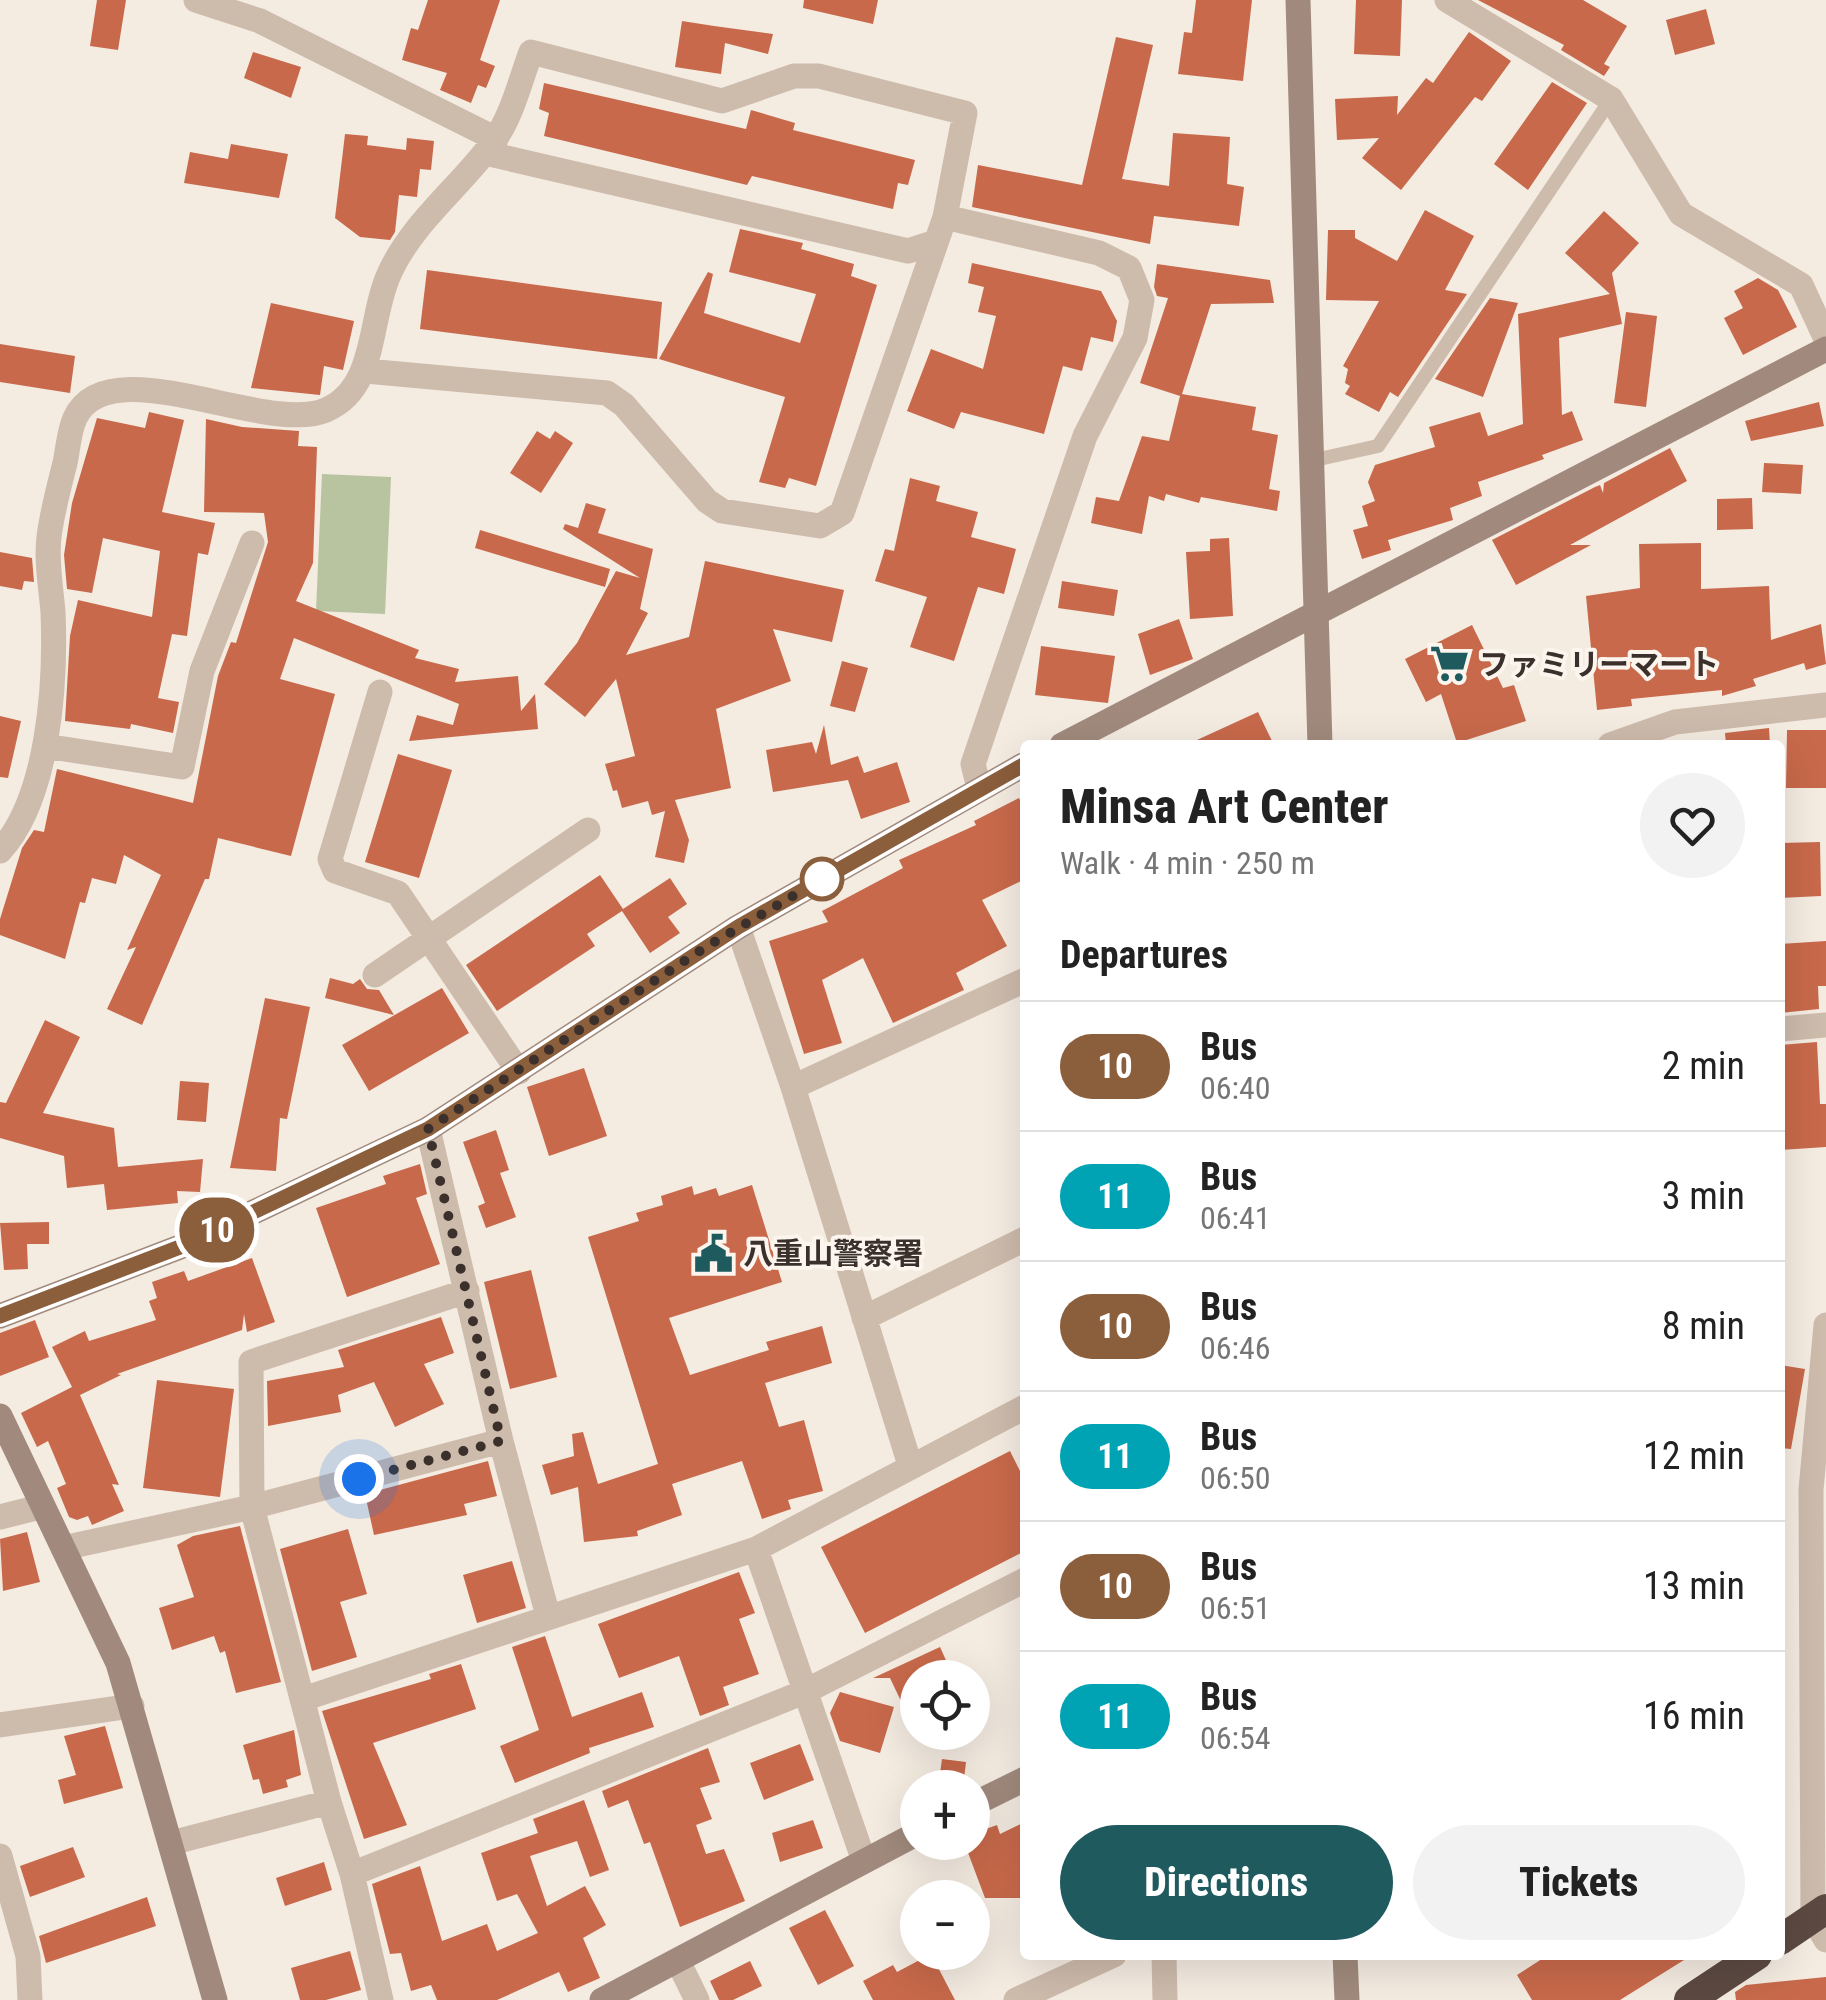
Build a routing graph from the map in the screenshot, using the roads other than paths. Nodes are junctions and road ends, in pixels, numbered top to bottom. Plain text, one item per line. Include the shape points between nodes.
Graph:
1 (196, 0) edge
2 (1298, 0) edge
3 (1446, 0) edge
4 (1610, 98) junction
5 (490, 146) junction
6 (945, 216) junction
7 (936, 242) junction
8 (1826, 339) edge
9 (1826, 348) edge
10 (366, 371) junction
11 (1309, 461) junction
12 (252, 544) dead end
13 (1313, 614) junction
14 (380, 692) dead end
15 (1826, 705) edge
16 (1072, 740) edge
17 (1320, 740) edge
18 (1624, 740) edge
19 (45, 746) junction
20 (1020, 767) edge
21 (979, 788) junction
22 (588, 830) dead end
23 (0, 852) edge
24 (738, 927) junction
25 (430, 940) junction
26 (375, 975) dead end
27 (1020, 982) edge
28 (1826, 1026) edge
29 (1785, 1029) edge
30 (520, 1072) junction
31 (793, 1086) junction
32 (428, 1129) junction
33 (1020, 1241) edge
34 (468, 1290) junction
35 (0, 1316) edge
36 (864, 1318) junction
37 (1826, 1325) edge
38 (1020, 1409) edge
39 (0, 1416) edge
40 (501, 1441) junction
41 (910, 1464) junction
42 (1818, 1491) edge
43 (40, 1507) junction
44 (252, 1507) junction
45 (0, 1517) edge
46 (62, 1548) junction
47 (756, 1549) junction
48 (1020, 1583) edge
49 (548, 1616) junction
50 (804, 1692) junction
51 (303, 1699) junction
52 (132, 1706) junction
53 (0, 1724) edge
54 (1020, 1782) edge
55 (990, 1797) edge
56 (329, 1802) junction
57 (172, 1843) junction
58 (900, 1843) edge
59 (0, 1856) edge
60 (864, 1861) junction
61 (352, 1874) junction
62 (1822, 1922) edge
63 (1785, 1938) edge
64 (678, 1960) junction
65 (1103, 1960) edge
66 (1164, 1960) edge
67 (1345, 1960) edge
68 (1749, 1960) edge
69 (1343, 1998) edge
70 (30, 2000) edge
71 (215, 2000) edge
72 (381, 2000) edge
73 (602, 2000) edge
74 (697, 2000) edge
75 (1016, 2000) edge
76 (1165, 2000) edge
77 (1689, 2000) edge

1 - 5 street via 260,21
2 - 11 street
3 - 4 street
4 - 8 street via 1681,214 1800,286
4 - 11 lane via 1378,446
5 - 6 street via 531,52 722,101 794,76 819,76 965,113
5 - 7 street via 908,250
5 - 10 street via 398,252 376,301
6 - 7 street
6 - 21 street via 1099,252 1129,268 1142,300 1135,338 1085,436 973,764
7 - 10 street via 842,512 820,526 722,511 707,502 624,404 607,393
9 - 13 street
10 - 19 street via 324,411 288,414 140,390 90,398 74,418 48,540 53,618
11 - 13 street
12 - 19 street via 202,671 182,767
13 - 16 street
13 - 17 street
14 - 25 street via 330,859 335,871 398,892
15 - 18 street via 1675,722
19 - 23 street via 27,811
20 - 21 street
21 - 24 street
22 - 25 street
24 - 30 street
24 - 31 street
25 - 26 street
25 - 30 street
27 - 31 street
28 - 29 street
30 - 32 street
31 - 36 street
32 - 34 street
32 - 35 street via 180,1247
33 - 36 street
34 - 40 street
34 - 44 street via 251,1362
36 - 41 street
37 - 42 street
38 - 41 street
39 - 43 street
40 - 44 street
40 - 49 street
41 - 47 street
42 - 62 street
43 - 45 street
43 - 46 street
44 - 46 street
44 - 51 street
46 - 52 street via 118,1662
47 - 49 street
47 - 50 street
48 - 50 street
49 - 51 street
50 - 60 street
50 - 61 street
51 - 56 street
52 - 53 street
52 - 57 street
54 - 55 street
56 - 57 street
56 - 61 street
57 - 71 street
58 - 60 street
59 - 70 street via 28,1956
60 - 64 street
61 - 72 street
62 - 63 highway
64 - 73 street
64 - 74 street
65 - 75 street
66 - 76 street
67 - 69 street
68 - 77 highway

